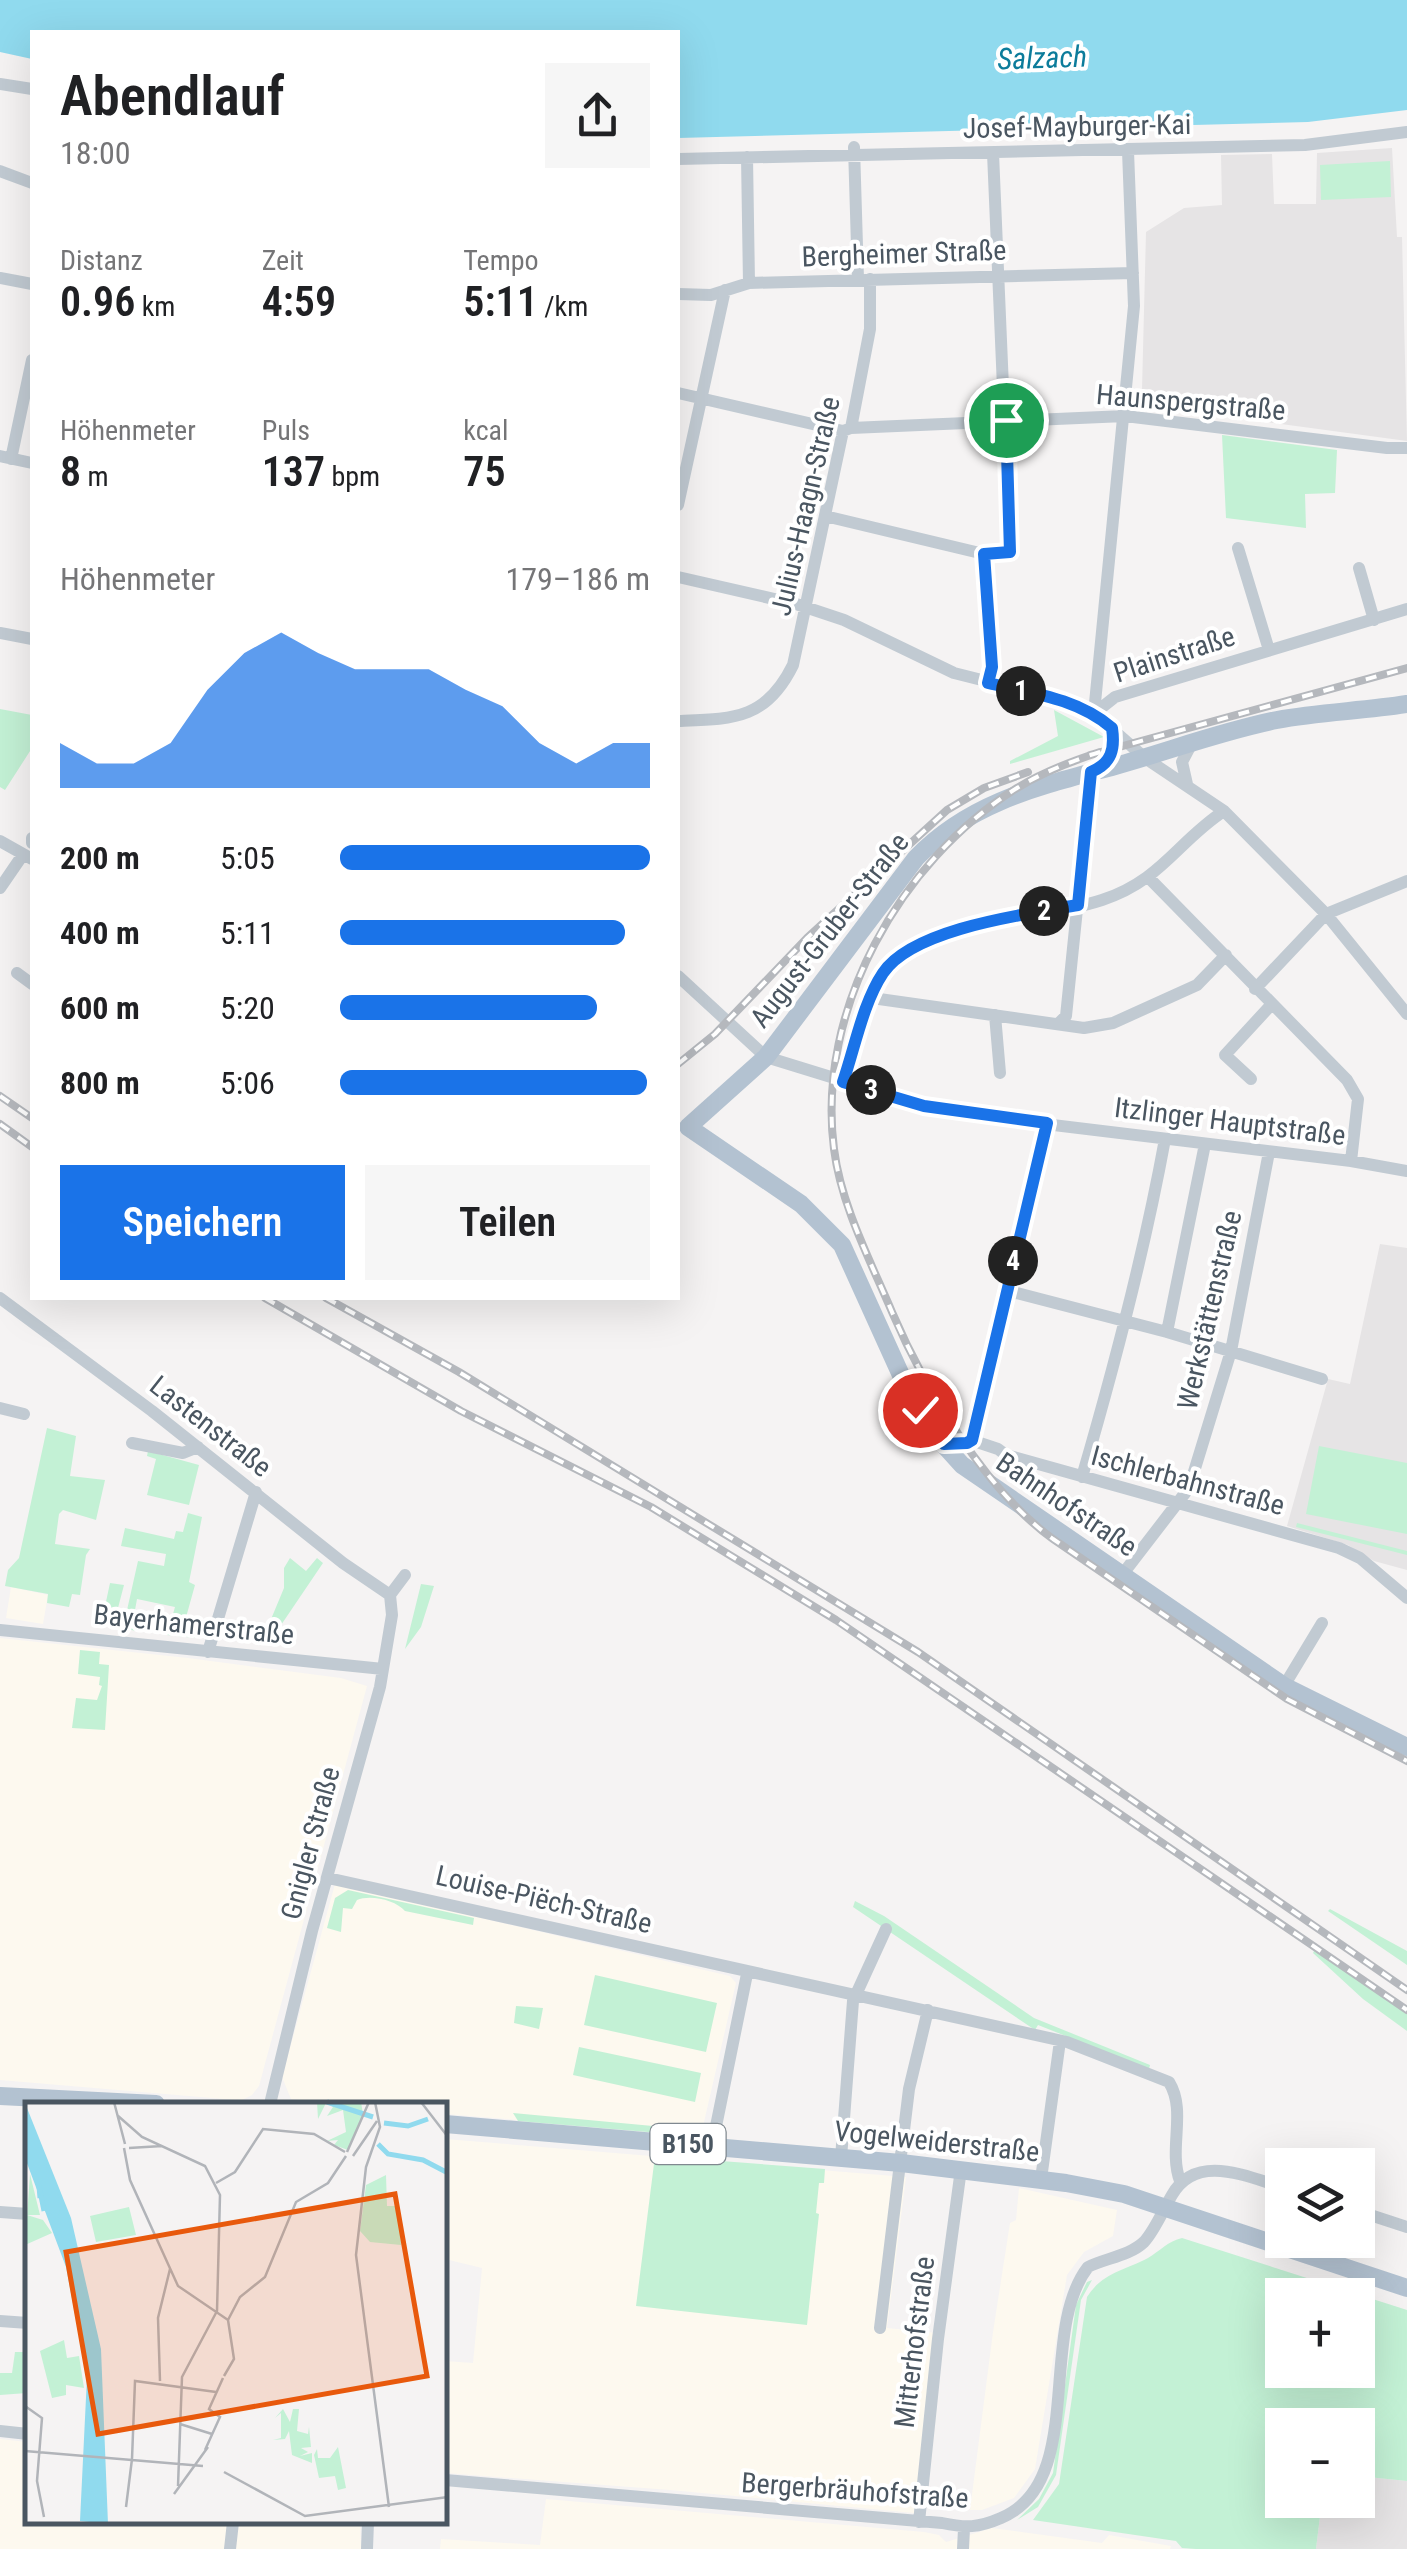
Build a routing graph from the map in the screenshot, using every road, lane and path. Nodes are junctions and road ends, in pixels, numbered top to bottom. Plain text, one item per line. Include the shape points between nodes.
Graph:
1 (0, 84) edge
2 (30, 90) edge
3 (1407, 132) edge
4 (854, 151) junction
5 (1128, 151) junction
6 (993, 153) junction
7 (747, 157) junction
8 (680, 158) edge
9 (0, 171) edge
10 (30, 182) edge
11 (1133, 273) junction
12 (999, 274) junction
13 (0, 278) edge
14 (864, 279) junction
15 (749, 283) junction
16 (30, 284) edge
17 (725, 290) junction
18 (680, 294) edge
19 (30, 368) edge
20 (680, 394) edge
21 (701, 399) junction
22 (1125, 416) junction
23 (1006, 420) junction
24 (847, 430) junction
25 (1407, 448) edge
26 (6, 458) edge
27 (680, 495) edge
28 (825, 516) junction
29 (1238, 548) dead end
30 (984, 554) junction
31 (1360, 568) dead end
32 (680, 577) edge
33 (806, 607) junction
34 (1407, 610) edge
35 (1374, 620) junction
36 (0, 633) edge
37 (30, 639) edge
38 (1270, 650) junction
39 (988, 683) junction
40 (1407, 704) edge
41 (1094, 713) junction
42 (680, 721) edge
43 (1112, 728) junction
44 (1192, 743) junction
45 (1145, 758) junction
46 (1093, 772) junction
47 (1188, 786) junction
48 (1224, 811) junction
49 (0, 841) edge
50 (27, 857) edge
51 (1149, 878) junction
52 (1407, 880) edge
53 (0, 888) edge
54 (1078, 905) junction
55 (1326, 914) junction
56 (1226, 954) junction
57 (30, 970) edge
58 (680, 978) edge
59 (30, 983) edge
60 (1255, 988) junction
61 (872, 998) junction
62 (1271, 1005) junction
63 (1407, 1014) edge
64 (995, 1015) junction
65 (1058, 1024) junction
66 (766, 1057) junction
67 (1000, 1073) dead end
68 (1251, 1079) dead end
69 (843, 1082) junction
70 (1047, 1123) junction
71 (681, 1127) edge
72 (1165, 1138) junction
73 (1205, 1144) junction
74 (1269, 1152) junction
75 (1350, 1161) junction
76 (1407, 1172) edge
77 (1006, 1294) junction
78 (0, 1298) edge
79 (1127, 1322) junction
80 (1168, 1332) junction
81 (1231, 1352) junction
82 (1322, 1379) dead end
83 (0, 1408) edge
84 (24, 1414) dead end
85 (969, 1441) junction
86 (132, 1442) dead end
87 (944, 1444) junction
88 (198, 1447) junction
89 (962, 1464) junction
90 (1082, 1476) junction
91 (256, 1492) junction
92 (1176, 1502) junction
93 (1122, 1574) junction
94 (406, 1575) dead end
95 (390, 1595) junction
96 (1407, 1598) edge
97 (1322, 1623) dead end
98 (0, 1630) edge
99 (208, 1652) junction
100 (383, 1668) junction
101 (1284, 1686) junction
102 (1407, 1747) edge
103 (328, 1878) junction
104 (886, 1929) dead end
105 (747, 1974) junction
106 (855, 1994) junction
107 (928, 2010) junction
108 (1060, 2041) junction
109 (0, 2096) edge
110 (117, 2102) edge
111 (270, 2102) edge
112 (448, 2124) edge
113 (712, 2146) junction
114 (841, 2158) junction
115 (901, 2163) junction
116 (961, 2169) junction
117 (1041, 2179) junction
118 (1180, 2181) junction
119 (1265, 2182) edge
120 (1164, 2208) junction
121 (0, 2212) edge
122 (25, 2214) edge
123 (1375, 2217) edge
124 (1407, 2227) edge
125 (1407, 2288) edge
126 (0, 2321) edge
127 (25, 2323) edge
128 (880, 2328) dead end
129 (0, 2432) edge
130 (25, 2434) edge
131 (448, 2480) edge
132 (918, 2522) junction
133 (233, 2524) edge
134 (368, 2524) edge
135 (964, 2528) junction
136 (230, 2549) edge
137 (367, 2549) edge
138 (964, 2549) edge

1 - 2 street
3 - 5 street, Josef-Mayburger-Kai via 1305,145
4 - 6 street, Josef-Mayburger-Kai
4 - 7 street, Josef-Mayburger-Kai
4 - 14 street, Julius-Haagn-Straße
5 - 6 street, Josef-Mayburger-Kai
5 - 11 street
6 - 12 street
7 - 8 street, Josef-Mayburger-Kai
7 - 15 street
9 - 10 street
11 - 12 street, Bergheimer Straße
11 - 22 street
12 - 14 street, Bergheimer Straße
12 - 23 street
13 - 16 street
14 - 15 street, Bergheimer Straße
14 - 24 street, Julius-Haagn-Straße via 870,329
15 - 17 street, Bergheimer Straße
17 - 18 street, Bergheimer Straße
17 - 21 street
19 - 26 street
20 - 21 street, Haunspergstraße
21 - 24 street, Haunspergstraße
21 - 27 street
22 - 23 street, Haunspergstraße
22 - 25 street, Haunspergstraße
22 - 41 street
23 - 24 street, Haunspergstraße
23 - 30 street via 1010,552
24 - 28 street, Julius-Haagn-Straße
28 - 30 street
28 - 33 street, Julius-Haagn-Straße
29 - 38 street
30 - 39 street
31 - 35 street
32 - 33 street, Plainstraße
33 - 39 street, Plainstraße
33 - 42 street, Julius-Haagn-Straße via 793,664 769,701 729,720
34 - 35 street, Plainstraße
35 - 38 street, Plainstraße
36 - 37 street
38 - 41 street, Plainstraße via 1115,698
39 - 41 street, Plainstraße
40 - 44 main road, August-Gruber-Straße via 1279,720
41 - 43 street
43 - 45 street
43 - 46 street via 1112,754
44 - 45 main road, August-Gruber-Straße
44 - 47 street via 1182,768
45 - 46 main road, August-Gruber-Straße
45 - 47 street
46 - 54 street
46 - 66 main road, August-Gruber-Straße via 1004,798 958,820 928,845
47 - 48 street
48 - 51 street
48 - 55 street
49 - 50 street
50 - 53 street
51 - 54 street
51 - 56 street
52 - 55 street
54 - 61 street via 968,925 932,939 887,968
54 - 65 street via 1066,1016
55 - 60 street
55 - 63 street
56 - 60 street
56 - 65 street via 1197,984 1113,1023
57 - 59 street via 17,973
58 - 66 street
60 - 62 street
61 - 64 street
61 - 69 street
62 - 68 street via 1224,1055
62 - 75 street via 1358,1099
64 - 65 street
64 - 67 street
66 - 69 street, Itzlinger Hauptstraße
66 - 71 main road, August-Gruber-Straße
69 - 70 street, Itzlinger Hauptstraße via 924,1106
70 - 72 street, Itzlinger Hauptstraße
70 - 77 street
71 - 87 main road, Bahnhofstraße via 801,1204 842,1245 894,1362
72 - 73 street, Itzlinger Hauptstraße
72 - 79 street
73 - 74 street, Itzlinger Hauptstraße
73 - 80 street
74 - 75 street, Itzlinger Hauptstraße
74 - 81 street, Werkstättenstraße
75 - 76 street, Itzlinger Hauptstraße
77 - 79 street
77 - 85 street
78 - 88 street, Lastenstraße
79 - 80 street
79 - 90 street
80 - 81 street
81 - 82 street
81 - 92 street, Werkstättenstraße via 1189,1488
83 - 84 street
85 - 87 street, Ischlerbahnstraße
85 - 89 street
85 - 90 street, Ischlerbahnstraße
86 - 88 street via 189,1454
87 - 89 main road, Bahnhofstraße
88 - 91 street, Lastenstraße
89 - 93 main road, Bahnhofstraße
90 - 92 street, Ischlerbahnstraße
91 - 95 street, Lastenstraße
91 - 99 street
92 - 93 street, Werkstättenstraße
92 - 96 street, Ischlerbahnstraße via 1339,1548
93 - 101 main road, Bahnhofstraße
94 - 95 street
95 - 100 street, Gnigler Straße
97 - 101 street
98 - 99 street, Bayerhamerstraße
99 - 100 street, Bayerhamerstraße
100 - 103 street, Gnigler Straße
101 - 102 main road, Bahnhofstraße
103 - 105 street, Louise-Piëch-Straße
103 - 111 street, Gnigler Straße
104 - 106 street
105 - 106 street, Louise-Piëch-Straße
105 - 113 street
106 - 107 street, Louise-Piëch-Straße
106 - 114 street
107 - 108 street, Louise-Piëch-Straße
107 - 115 street
108 - 117 street
108 - 118 street, Louise-Piëch-Straße via 1169,2082 1177,2103 1174,2166
109 - 110 main road
112 - 113 main road, Vogelweiderstraße / B150
113 - 114 main road, Vogelweiderstraße / B150
114 - 115 main road, Vogelweiderstraße / B150
115 - 116 main road, Vogelweiderstraße / B150
115 - 128 street
116 - 117 main road, Vogelweiderstraße / B150
116 - 132 street, Mitterhofstraße
117 - 120 main road, Vogelweiderstraße / B150
118 - 119 street via 1224,2170
118 - 120 street, Bergerbräuhofstraße
120 - 125 main road, Vogelweiderstraße / B150
120 - 135 street, Bergerbräuhofstraße via 1148,2238 1088,2267 1075,2287 1041,2484 1014,2512
121 - 122 street
123 - 124 street
126 - 127 street
129 - 130 street
131 - 132 street, Bergerbräuhofstraße
132 - 135 street, Bergerbräuhofstraße
133 - 136 street
134 - 137 street
135 - 138 street

